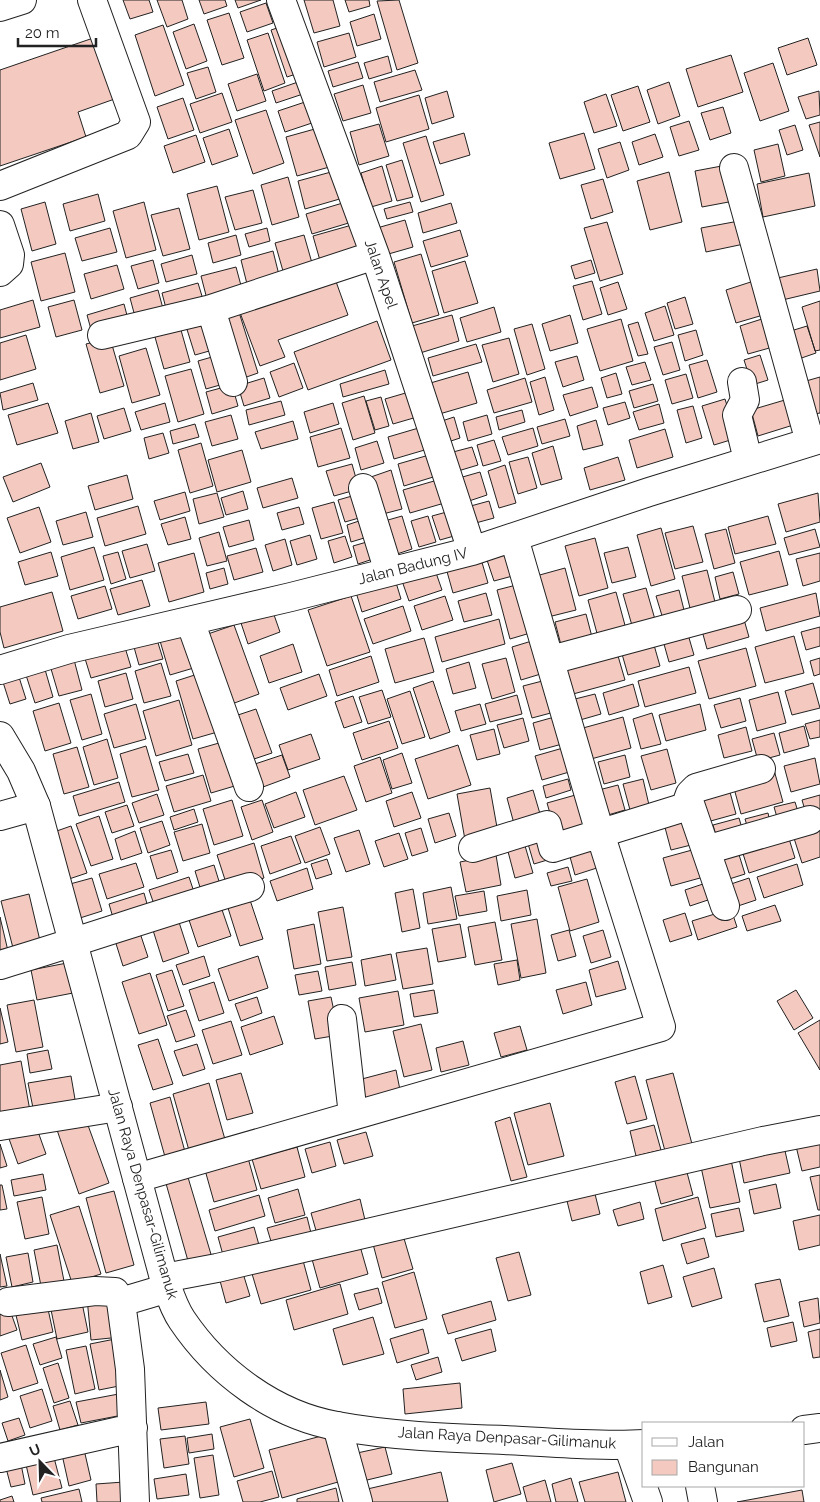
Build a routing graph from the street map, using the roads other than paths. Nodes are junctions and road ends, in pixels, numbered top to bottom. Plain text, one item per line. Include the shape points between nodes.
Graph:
1 (22, 0) edge
2 (92, 0) edge
3 (281, 0) edge
4 (0, 7) edge
5 (734, 168) dead end
6 (0, 186) edge
7 (0, 225) edge
8 (375, 255) junction
9 (0, 272) edge
10 (211, 309) junction
11 (102, 335) dead end
12 (233, 382) dead end
13 (742, 382) dead end
14 (815, 440) edge
15 (748, 460) junction
16 (363, 488) dead end
17 (514, 538) junction
18 (472, 551) junction
19 (389, 572) junction
20 (737, 610) dead end
21 (190, 621) junction
22 (551, 660) junction
23 (0, 670) edge
24 (0, 736) edge
25 (761, 769) dead end
26 (249, 787) dead end
27 (689, 801) junction
28 (36, 806) junction
29 (0, 816) edge
30 (810, 820) dead end
31 (600, 833) junction
32 (473, 848) dead end
33 (706, 850) junction
34 (250, 887) dead end
35 (725, 906) dead end
36 (74, 943) junction
37 (0, 965) edge
38 (342, 1019) dead end
39 (118, 1107) junction
40 (354, 1115) junction
41 (0, 1126) edge
42 (820, 1130) edge
43 (137, 1178) junction
44 (166, 1283) junction
45 (8, 1302) dead end
46 (121, 1302) junction
47 (337, 1426) junction
48 (133, 1428) junction
49 (820, 1428) edge
50 (805, 1430) edge
51 (636, 1444) edge
52 (0, 1458) edge
53 (642, 1473) edge
54 (645, 1487) edge
55 (700, 1487) edge
56 (135, 1502) edge
57 (358, 1502) edge
58 (648, 1502) edge
59 (703, 1502) edge

1 - 4 main road
2 - 6 main road via 136,122 128,135
3 - 8 main road, Jalan Apel
5 - 14 main road
7 - 9 main road via 10,255 9,264
8 - 10 main road
8 - 18 main road, Jalan Apel
10 - 11 main road
10 - 12 main road
13 - 15 main road via 745,400 737,414
14 - 15 main road, Jalan Badung IV
15 - 17 main road, Jalan Badung IV
16 - 19 main road
17 - 18 main road, Jalan Badung IV
17 - 22 main road
18 - 19 main road, Jalan Badung IV
19 - 21 main road, Jalan Badung IV
20 - 22 main road
21 - 23 main road, Jalan Badung IV via 78,647
21 - 26 main road
22 - 31 main road
24 - 28 main road, Jalan Raya Denpasar-Gilimanuk via 21,771
25 - 27 main road via 696,788
27 - 31 main road via 686,806 672,812
27 - 33 main road
28 - 29 main road
28 - 36 main road, Jalan Raya Denpasar-Gilimanuk
30 - 33 main road
31 - 32 main road via 553,848 548,825
31 - 40 main road via 661,1027
33 - 35 main road
34 - 36 main road
36 - 37 main road
36 - 39 main road, Jalan Raya Denpasar-Gilimanuk
38 - 40 main road
39 - 41 main road
39 - 43 main road, Jalan Raya Denpasar-Gilimanuk
40 - 43 main road
42 - 44 main road via 217,1268
43 - 44 main road, Jalan Raya Denpasar-Gilimanuk
44 - 46 main road
44 - 47 main road, Jalan Raya Denpasar-Gilimanuk via 181,1318 194,1337 231,1374 267,1400
45 - 46 main road via 94,1290 115,1292
46 - 48 main road via 130,1369
47 - 51 main road, Jalan Raya Denpasar-Gilimanuk via 453,1438
47 - 57 main road
48 - 52 main road
48 - 56 main road
49 - 50 main road
51 - 53 main road
54 - 58 main road
55 - 59 main road

